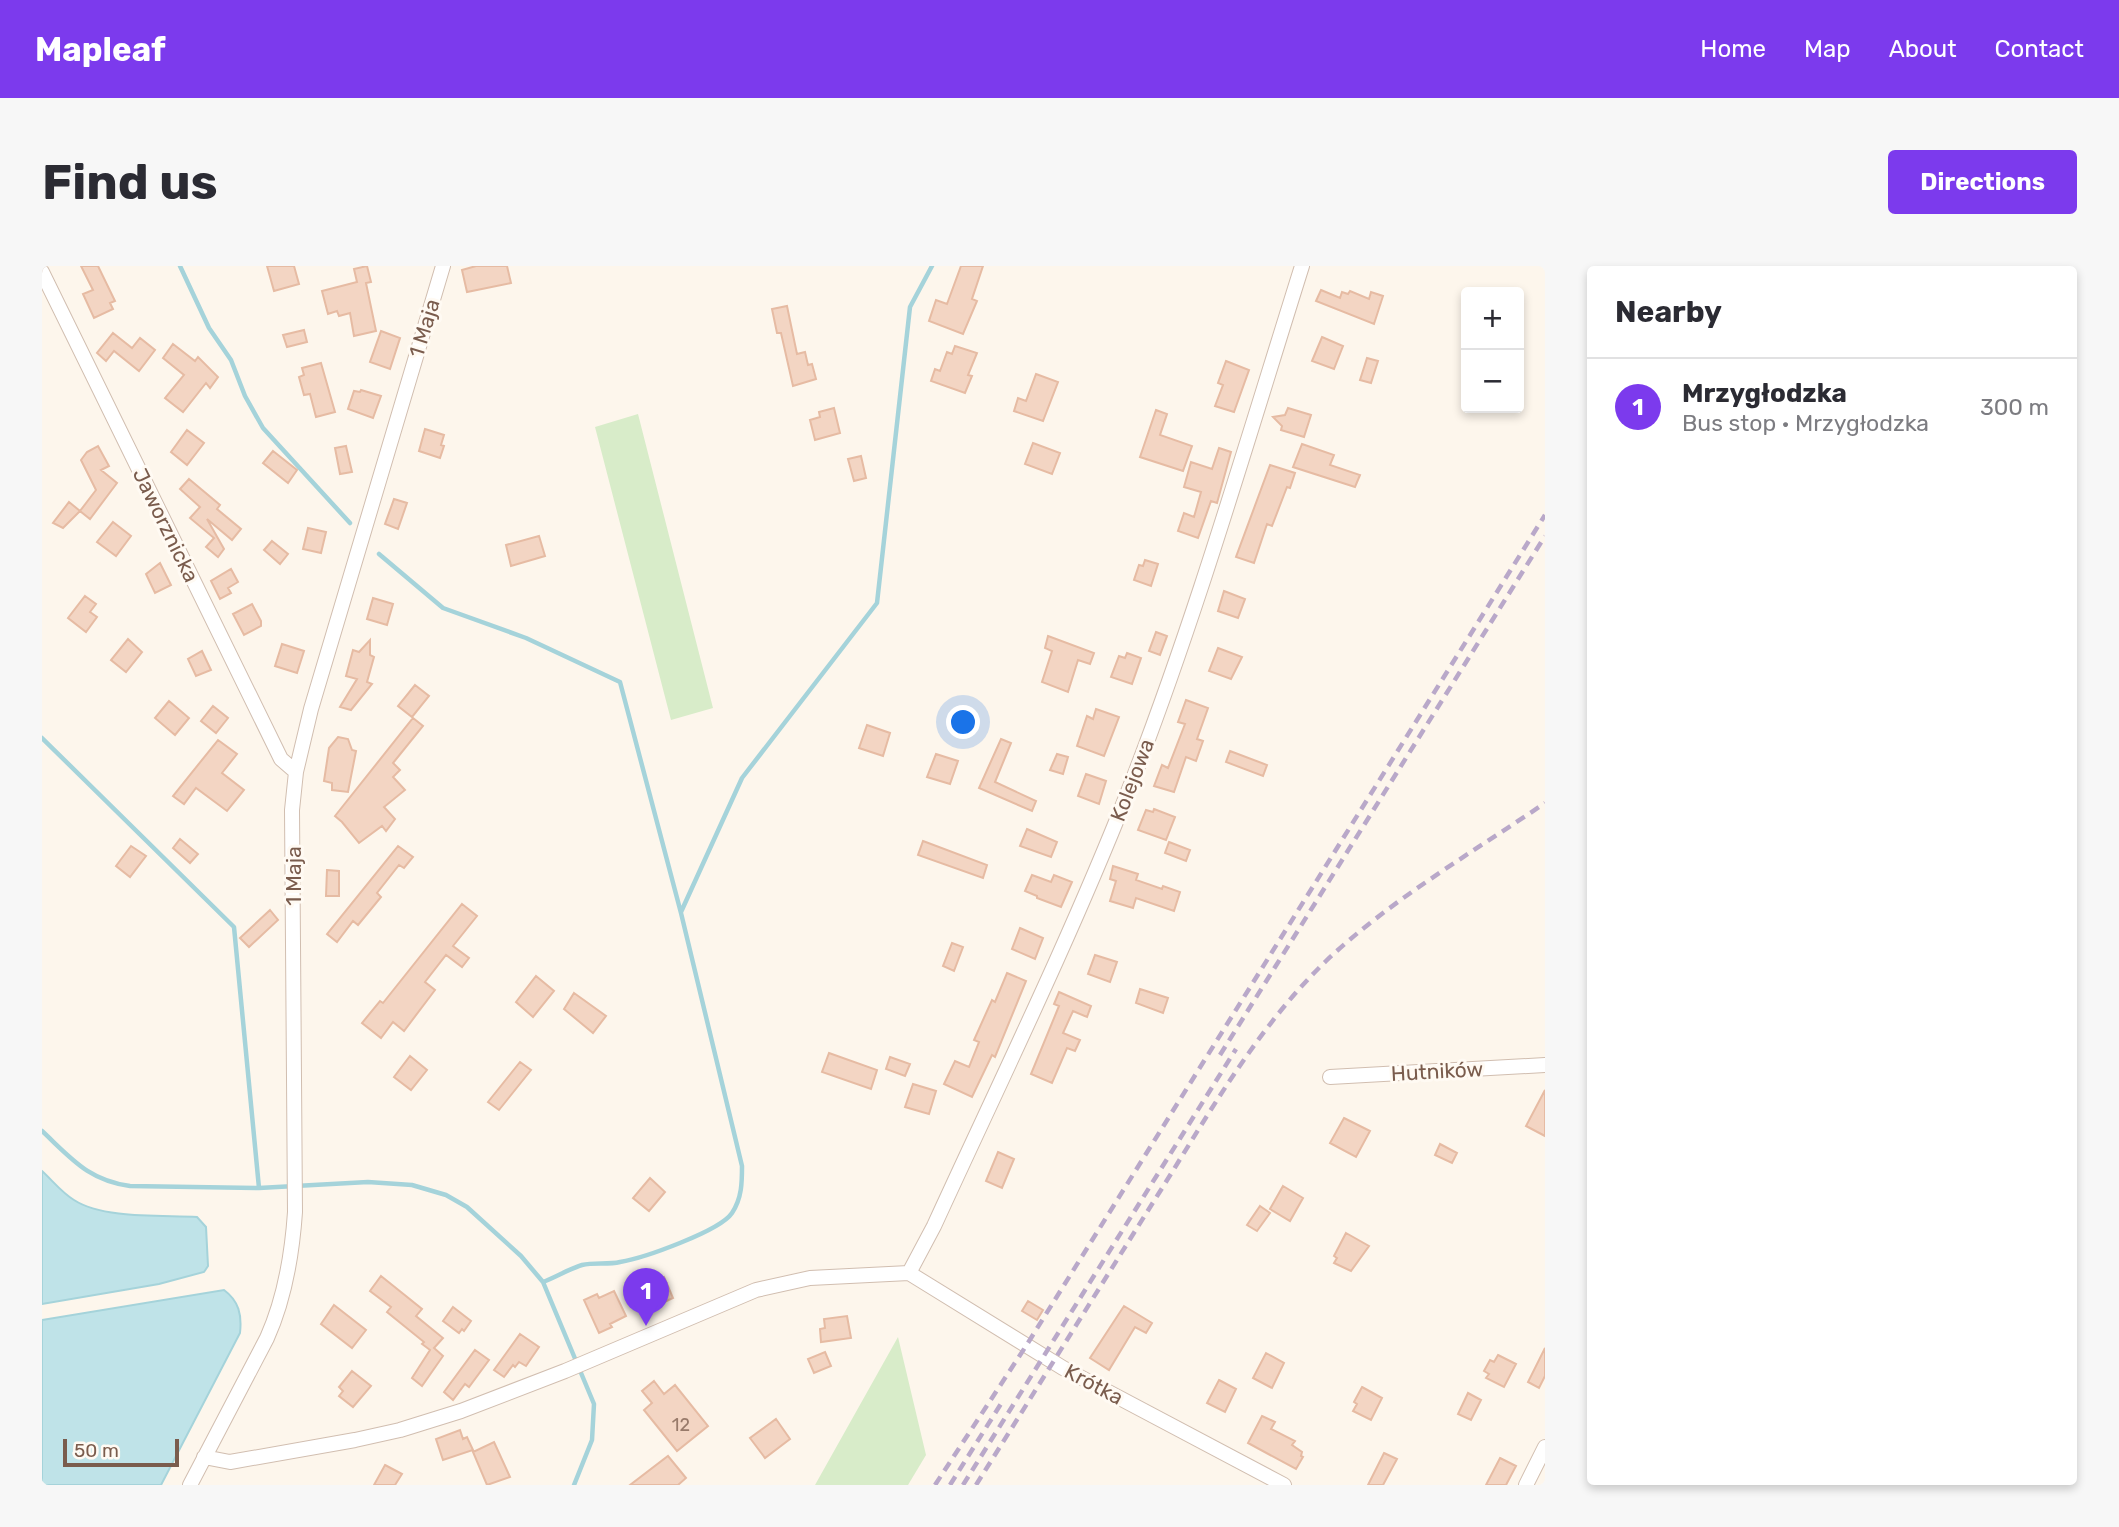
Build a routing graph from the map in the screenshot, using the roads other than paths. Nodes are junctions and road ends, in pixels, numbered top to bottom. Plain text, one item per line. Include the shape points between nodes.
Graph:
1 (443, 266) edge
2 (1302, 266) edge
3 (42, 272) edge
4 (296, 772) junction
5 (1545, 1065) edge
6 (1330, 1077) dead end
7 (909, 1273) junction
8 (1545, 1447) edge
9 (204, 1457) junction
10 (190, 1485) edge
11 (1284, 1485) edge
12 (1526, 1485) edge

1 - 4 street, 1 Maja
2 - 7 street, Kolejowa via 1202,586 1125,797 1058,956
3 - 4 street, Jaworznicka via 281,760
4 - 9 street, 1 Maja via 292,810 295,1212 288,1272 276,1318
5 - 6 street, Hutników
7 - 9 street via 810,1278 755,1290 601,1357 461,1411 389,1433 230,1462
7 - 11 street, Krótka via 1063,1368
8 - 12 street
9 - 10 street, 1 Maja

